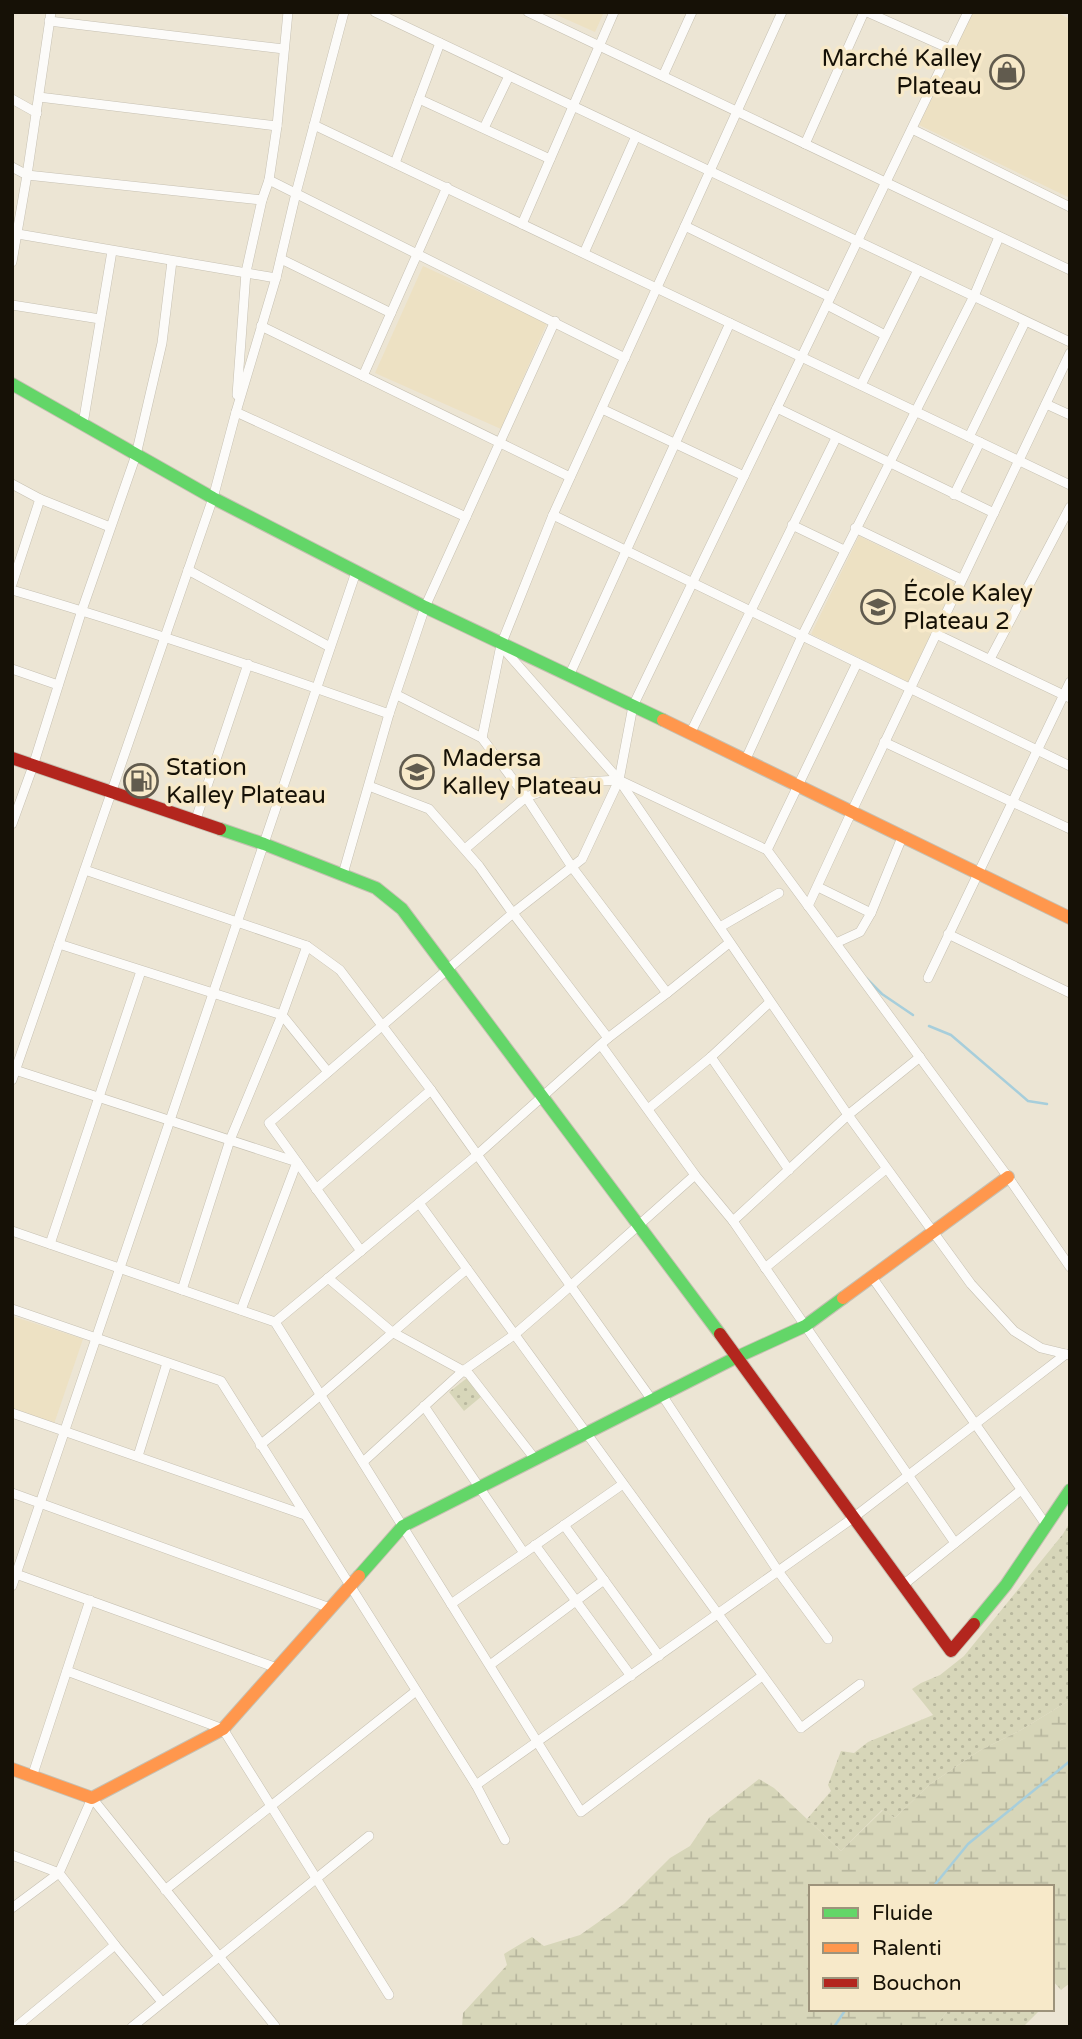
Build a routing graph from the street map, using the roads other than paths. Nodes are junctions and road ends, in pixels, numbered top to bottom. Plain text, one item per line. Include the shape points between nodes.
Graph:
1 (288, 12) edge
2 (344, 12) edge
3 (375, 12) edge
4 (528, 12) edge
5 (614, 12) edge
6 (692, 12) edge
7 (782, 12) edge
8 (866, 12) edge
9 (968, 12) edge
10 (50, 17) edge
11 (440, 43) junction
12 (599, 46) junction
13 (284, 49) junction
14 (950, 49) junction
15 (509, 76) junction
16 (663, 76) junction
17 (39, 97) junction
18 (12, 99) edge
19 (419, 99) junction
20 (573, 106) junction
21 (737, 111) junction
22 (37, 113) junction
23 (314, 125) junction
24 (276, 126) junction
25 (484, 128) junction
26 (912, 129) junction
27 (636, 136) junction
28 (805, 144) junction
29 (550, 159) junction
30 (395, 163) junction
31 (12, 167) edge
32 (710, 171) junction
33 (27, 175) junction
34 (269, 180) junction
35 (886, 182) junction
36 (447, 187) junction
37 (296, 193) junction
38 (262, 200) junction
39 (1070, 206) edge
40 (522, 224) junction
41 (685, 226) junction
42 (15, 234) edge
43 (999, 237) junction
44 (857, 241) junction
45 (112, 251) junction
46 (584, 253) junction
47 (418, 254) junction
48 (281, 259) junction
49 (172, 261) junction
50 (12, 262) edge
51 (918, 270) junction
52 (1070, 270) edge
53 (246, 272) junction
54 (276, 278) junction
55 (656, 288) junction
56 (974, 296) junction
57 (828, 301) junction
58 (12, 305) edge
59 (391, 313) junction
60 (100, 319) junction
61 (555, 321) junction
62 (1025, 322) junction
63 (730, 323) junction
64 (261, 326) junction
65 (886, 335) junction
66 (1070, 342) edge
67 (1070, 354) edge
68 (802, 357) junction
69 (625, 358) junction
70 (363, 376) junction
71 (12, 384) edge
72 (861, 385) junction
73 (1046, 404) junction
74 (777, 408) junction
75 (602, 409) junction
76 (915, 411) junction
77 (236, 412) junction
78 (1070, 415) edge
79 (83, 424) junction
80 (969, 437) junction
81 (836, 438) junction
82 (981, 442) junction
83 (500, 443) junction
84 (675, 443) junction
85 (136, 455) junction
86 (1019, 460) junction
87 (888, 464) junction
88 (744, 476) junction
89 (570, 477) junction
90 (12, 484) edge
91 (1070, 485) edge
92 (954, 495) junction
93 (213, 498) junction
94 (40, 499) junction
95 (1070, 507) edge
96 (994, 513) junction
97 (553, 515) junction
98 (466, 517) junction
99 (792, 525) junction
100 (110, 527) junction
101 (855, 528) junction
102 (844, 550) junction
103 (626, 551) junction
104 (188, 570) junction
105 (356, 572) junction
106 (961, 579) junction
107 (692, 583) junction
108 (12, 584) edge
109 (12, 590) edge
110 (425, 607) junction
111 (82, 610) junction
112 (751, 611) junction
113 (936, 634) junction
114 (802, 636) junction
115 (165, 638) junction
116 (500, 645) junction
117 (330, 647) junction
118 (990, 659) junction
119 (857, 663) junction
120 (248, 664) junction
121 (12, 669) edge
122 (569, 676) junction
123 (1070, 682) edge
124 (58, 685) junction
125 (316, 688) junction
126 (910, 689) junction
127 (397, 695) junction
128 (1067, 696) edge
129 (633, 706) junction
130 (389, 714) junction
131 (690, 734) junction
132 (482, 738) junction
133 (884, 742) junction
134 (1037, 750) junction
135 (12, 758) edge
136 (745, 761) junction
137 (33, 766) junction
138 (1070, 766) edge
139 (619, 780) junction
140 (799, 785) junction
141 (369, 786) junction
142 (111, 793) junction
143 (526, 797) junction
144 (1012, 803) junction
145 (852, 811) junction
146 (195, 822) junction
147 (12, 824) edge
148 (1070, 829) edge
149 (903, 835) junction
150 (264, 844) junction
151 (465, 849) junction
152 (767, 850) junction
153 (572, 867) junction
154 (85, 870) junction
155 (978, 872) junction
156 (343, 874) junction
157 (818, 887) junction
158 (779, 893) dead end
159 (808, 906) junction
160 (871, 913) junction
161 (513, 914) junction
162 (1070, 918) edge
163 (237, 923) junction
164 (720, 928) junction
165 (948, 934) junction
166 (59, 943) junction
167 (729, 943) junction
168 (835, 943) junction
169 (307, 946) junction
170 (141, 971) junction
171 (448, 971) junction
172 (928, 978) dead end
173 (667, 993) junction
174 (1070, 993) edge
175 (213, 994) junction
176 (770, 1002) junction
177 (282, 1014) junction
178 (383, 1027) junction
179 (604, 1041) junction
180 (711, 1057) junction
181 (920, 1057) junction
182 (14, 1069) edge
183 (328, 1072) junction
184 (12, 1080) edge
185 (430, 1090) junction
186 (99, 1097) junction
187 (543, 1097) junction
188 (648, 1109) junction
189 (848, 1115) junction
190 (170, 1120) junction
191 (230, 1140) junction
192 (477, 1155) junction
193 (297, 1162) junction
194 (886, 1169) junction
195 (789, 1170) junction
196 (695, 1175) junction
197 (1008, 1177) junction
198 (316, 1189) junction
199 (419, 1203) junction
200 (733, 1221) junction
201 (639, 1226) junction
202 (12, 1231) edge
203 (932, 1232) junction
204 (50, 1244) junction
205 (361, 1251) junction
206 (1070, 1267) edge
207 (120, 1268) junction
208 (765, 1268) junction
209 (467, 1269) junction
210 (872, 1277) junction
211 (328, 1278) junction
212 (570, 1286) junction
213 (182, 1290) junction
214 (12, 1309) edge
215 (241, 1310) junction
216 (275, 1322) junction
217 (805, 1326) junction
218 (392, 1332) junction
219 (514, 1335) junction
220 (96, 1338) junction
221 (1068, 1354) edge
222 (737, 1357) junction
223 (167, 1363) junction
224 (463, 1371) junction
225 (322, 1396) junction
226 (657, 1398) junction
227 (424, 1406) junction
228 (12, 1413) edge
229 (976, 1425) junction
230 (65, 1431) junction
231 (586, 1433) junction
232 (260, 1445) junction
233 (138, 1456) junction
234 (536, 1459) junction
235 (363, 1462) junction
236 (909, 1476) junction
237 (623, 1484) junction
238 (480, 1487) junction
239 (1021, 1490) junction
240 (1070, 1490) edge
241 (12, 1493) edge
242 (40, 1503) junction
243 (304, 1515) junction
244 (853, 1518) junction
245 (564, 1525) junction
246 (403, 1526) junction
247 (1047, 1526) junction
248 (955, 1543) junction
249 (535, 1545) junction
250 (524, 1553) junction
251 (778, 1571) junction
252 (16, 1574) junction
253 (604, 1580) junction
254 (903, 1585) junction
255 (12, 1586) edge
256 (350, 1586) junction
257 (90, 1600) junction
258 (576, 1601) junction
259 (451, 1604) junction
260 (330, 1608) junction
261 (718, 1615) junction
262 (828, 1639) dead end
263 (659, 1656) junction
264 (490, 1665) junction
265 (277, 1668) junction
266 (67, 1671) junction
267 (631, 1676) junction
268 (762, 1676) junction
269 (860, 1684) dead end
270 (416, 1690) junction
271 (223, 1730) junction
272 (537, 1741) junction
273 (12, 1769) edge
274 (32, 1777) junction
275 (476, 1785) junction
276 (92, 1798) junction
277 (271, 1806) junction
278 (369, 1836) dead end
279 (505, 1840) dead end
280 (12, 1855) edge
281 (59, 1873) junction
282 (316, 1877) junction
283 (165, 1890) junction
284 (12, 1908) edge
285 (115, 1945) junction
286 (219, 1956) junction
287 (389, 1995) dead end
288 (162, 2002) junction
289 (275, 2026) edge
290 (16, 2027) edge
291 (132, 2027) edge

1 - 13 street
2 - 23 street
3 - 11 street
4 - 12 street
5 - 12 street
6 - 16 street
7 - 21 street
8 - 14 street
8 - 28 street
9 - 14 street
10 - 13 street
10 - 17 street
11 - 15 street
11 - 19 street
12 - 16 street
12 - 20 street
13 - 24 street
14 - 26 street
15 - 20 street
15 - 25 street
16 - 21 street
17 - 22 street
17 - 24 street
18 - 22 street
19 - 25 street
19 - 30 street
20 - 27 street
20 - 29 street
21 - 28 street
21 - 32 street
22 - 33 street
23 - 30 street
23 - 37 street
24 - 34 street
25 - 29 street
26 - 35 street
26 - 39 street
27 - 32 street
27 - 46 street
28 - 35 street
29 - 40 street
30 - 36 street
31 - 33 street
32 - 41 street
32 - 44 street
33 - 38 street
33 - 42 street
34 - 37 street
34 - 38 street
35 - 43 street
35 - 44 street
36 - 40 street
36 - 47 street
37 - 47 street
37 - 48 street
38 - 53 street
40 - 46 street
41 - 55 street
41 - 57 street
42 - 45 street
42 - 50 street
43 - 52 street
43 - 56 street
44 - 51 street
44 - 57 street
45 - 49 street
45 - 60 street
46 - 55 street
47 - 59 street
47 - 61 street
48 - 54 street
48 - 59 street
49 - 53 street
49 - 85 street via 162,343
51 - 56 street
51 - 65 street
53 - 54 street
53 - 77 street
54 - 64 street
55 - 63 street
55 - 69 street
56 - 62 street
56 - 76 street
57 - 65 street
57 - 68 street
58 - 60 street
59 - 70 street
60 - 79 street
61 - 69 street
61 - 83 street
62 - 66 street
62 - 80 street
63 - 68 street
63 - 84 street
64 - 70 street
64 - 77 street
65 - 72 street
67 - 73 street
68 - 72 street
68 - 74 street
69 - 75 street
70 - 83 street
71 - 79 street
72 - 76 street
73 - 78 street
73 - 86 street
74 - 81 street
74 - 88 street
75 - 84 street
75 - 89 street
76 - 80 street
76 - 87 street
77 - 93 street
77 - 98 street
79 - 85 street
80 - 82 street
81 - 87 street
81 - 99 street
82 - 86 street
82 - 92 street
83 - 89 street
83 - 98 street
84 - 88 street
84 - 103 street
85 - 93 street
85 - 100 street
86 - 91 street
86 - 96 street
87 - 92 street
87 - 101 street
88 - 107 street
89 - 97 street
90 - 94 street
92 - 96 street
93 - 104 street
93 - 105 street
94 - 100 street
94 - 108 street
95 - 118 street
96 - 106 street
97 - 103 street
97 - 116 street
98 - 110 street
99 - 102 street
99 - 112 street
100 - 111 street
101 - 102 street
101 - 106 street
102 - 114 street
103 - 107 street
103 - 122 street
104 - 115 street
104 - 117 street
105 - 110 street
105 - 117 street
106 - 113 street
107 - 112 street
107 - 129 street
109 - 111 street
110 - 116 street
110 - 127 street
111 - 115 street
111 - 124 street
112 - 114 street
112 - 131 street
113 - 118 street
113 - 126 street
114 - 119 street
114 - 136 street
115 - 120 street
115 - 142 street
116 - 122 street
116 - 132 street
116 - 139 street
117 - 125 street
118 - 128 street
119 - 126 street
119 - 140 street
120 - 125 street
120 - 146 street
121 - 124 street
122 - 129 street
123 - 128 street
124 - 137 street
125 - 130 street
125 - 150 street
126 - 133 street
126 - 134 street
127 - 130 street
127 - 132 street
128 - 134 street
129 - 131 street
129 - 139 street
130 - 141 street
131 - 136 street
132 - 143 street
133 - 144 street
133 - 145 street
134 - 138 street
134 - 144 street
135 - 137 street
136 - 140 street
137 - 142 street
137 - 147 street
139 - 143 street via 567,783
139 - 152 street
139 - 153 street via 582,859
139 - 164 street
140 - 145 street
140 - 152 street
141 - 151 street via 429,809
141 - 156 street
142 - 146 street
142 - 154 street
143 - 151 street
143 - 153 street
144 - 148 street
144 - 155 street
145 - 149 street
145 - 157 street
146 - 150 street
149 - 155 street
149 - 160 street
150 - 156 street
150 - 163 street
151 - 161 street
152 - 159 street
153 - 161 street
153 - 173 street
154 - 163 street
154 - 166 street
155 - 162 street
155 - 165 street
156 - 171 street via 376,888 402,909
157 - 159 street
157 - 160 street
158 - 164 street
159 - 168 street
160 - 168 street via 860,932
161 - 171 street
161 - 179 street
163 - 169 street
163 - 175 street
164 - 167 street
165 - 172 street
165 - 174 street
166 - 170 street
166 - 182 street
167 - 173 street
167 - 176 street
168 - 181 street
169 - 177 street
169 - 178 street via 340,970
170 - 175 street
170 - 186 street
171 - 178 street
171 - 187 street
173 - 179 street
175 - 177 street
175 - 190 street
176 - 180 street
176 - 189 street
177 - 183 street
177 - 191 street
178 - 183 street
178 - 185 street
179 - 187 street
179 - 188 street
180 - 188 street
180 - 195 street
181 - 189 street
181 - 197 street
182 - 184 street
182 - 186 street
183 - 193 street via 269,1123
185 - 192 street
185 - 198 street
186 - 190 street
186 - 204 street
187 - 192 street
187 - 201 street
188 - 196 street
189 - 194 street
189 - 195 street
190 - 191 street
190 - 207 street
191 - 193 street
191 - 213 street
192 - 199 street
192 - 212 street
193 - 198 street
193 - 215 street
194 - 203 street
194 - 208 street
195 - 200 street
196 - 200 street
196 - 201 street
197 - 203 street
197 - 206 street
198 - 205 street
199 - 205 street
199 - 209 street
200 - 208 street
201 - 212 street
201 - 222 street
202 - 204 street
203 - 210 street
203 - 221 street via 1014,1331 1041,1348
204 - 207 street
205 - 211 street
207 - 213 street
207 - 220 street
208 - 217 street
209 - 218 street
209 - 219 street
210 - 217 street
210 - 229 street
211 - 216 street
211 - 218 street
212 - 219 street
212 - 226 street
213 - 215 street
214 - 220 street
215 - 216 street
216 - 225 street
217 - 222 street
217 - 236 street
218 - 224 street
218 - 225 street
219 - 224 street
219 - 231 street
220 - 223 street
220 - 230 street
221 - 229 street
222 - 226 street
222 - 244 street
223 - 232 street via 221,1381
223 - 233 street
224 - 227 street
224 - 234 street
225 - 232 street
225 - 235 street
226 - 231 street
226 - 251 street
227 - 235 street
227 - 238 street
228 - 230 street
229 - 236 street
229 - 239 street
230 - 233 street
230 - 242 street
231 - 234 street
231 - 237 street
232 - 243 street
233 - 243 street
234 - 238 street
235 - 246 street
236 - 244 street
236 - 248 street
237 - 245 street
237 - 261 street
238 - 246 street
238 - 250 street
239 - 247 street
239 - 248 street
240 - 247 street
241 - 242 street
242 - 252 street
242 - 260 street
243 - 256 street
244 - 251 street
244 - 254 street
245 - 249 street
245 - 253 street
246 - 256 street
246 - 259 street
247 - 254 street via 951,1651
248 - 254 street
249 - 250 street
249 - 258 street
250 - 259 street
251 - 261 street
251 - 262 street
252 - 255 street
252 - 257 street
253 - 258 street
253 - 263 street
256 - 260 street
256 - 270 street
257 - 265 street
257 - 266 street
258 - 264 street
258 - 267 street
259 - 264 street
260 - 265 street
261 - 263 street
261 - 268 street
263 - 267 street
264 - 272 street
265 - 271 street
266 - 271 street
266 - 274 street
267 - 272 street
268 - 269 street via 801,1728
268 - 272 street via 582,1812
270 - 275 street
270 - 277 street
271 - 276 street
271 - 277 street
272 - 275 street
273 - 274 street
274 - 276 street
275 - 279 street
276 - 281 street
276 - 283 street
277 - 282 street
277 - 283 street
278 - 282 street
280 - 281 street
281 - 284 street
281 - 285 street
282 - 286 street
282 - 287 street
283 - 286 street
285 - 288 street
285 - 290 street
286 - 288 street
286 - 289 street
288 - 291 street

